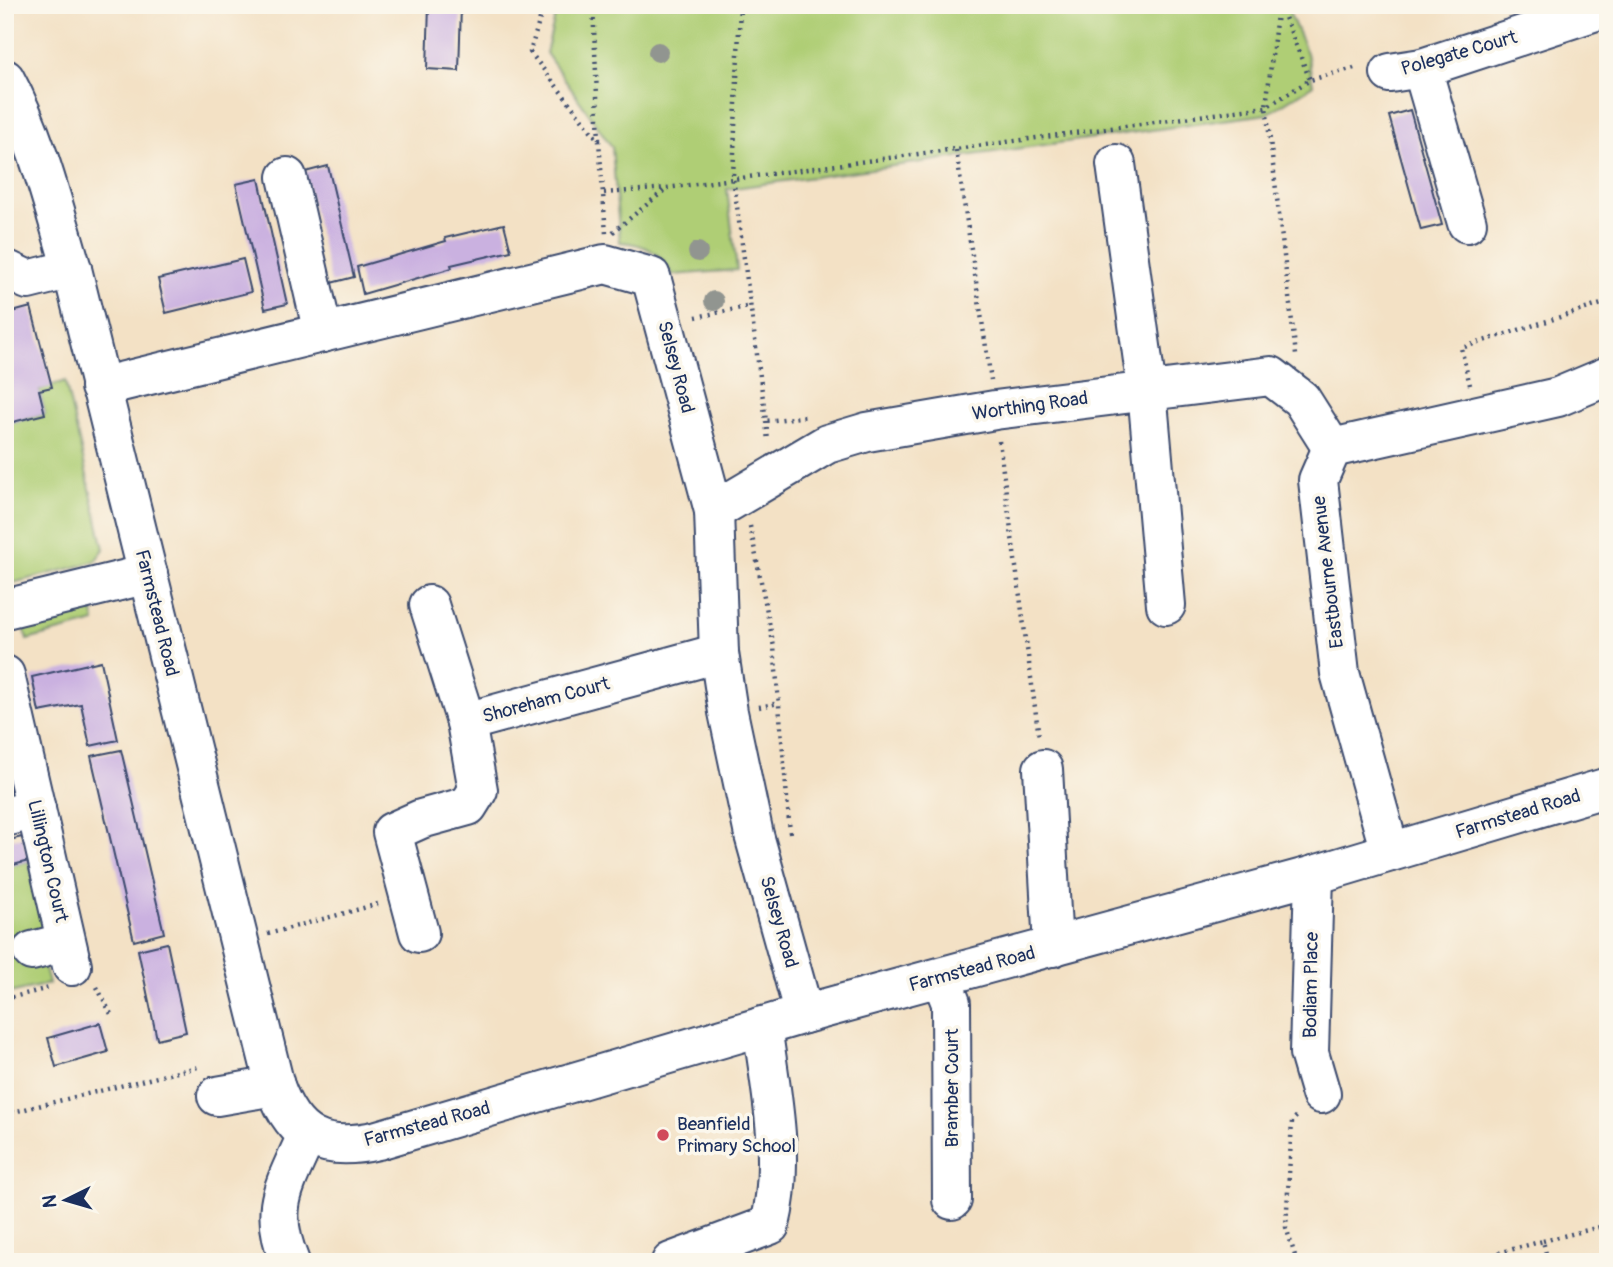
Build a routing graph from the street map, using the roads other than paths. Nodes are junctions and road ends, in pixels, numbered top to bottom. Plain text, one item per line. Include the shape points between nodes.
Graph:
1 (1608, 7) edge
2 (5, 79) edge
3 (1116, 164) dead end
4 (287, 177) dead end
5 (1467, 223) dead end
6 (72, 269) junction
7 (8, 273) edge
8 (323, 333) junction
9 (1608, 376) edge
10 (100, 387) junction
11 (1147, 390) junction
12 (1332, 448) junction
13 (728, 503) junction
14 (148, 574) junction
15 (429, 605) dead end
16 (1166, 605) dead end
17 (5, 610) edge
18 (719, 653) junction
19 (5, 675) edge
20 (466, 722) junction
21 (1043, 769) road end
22 (1608, 787) edge
23 (21, 813) edge
24 (1390, 852) junction
25 (1314, 875) junction
26 (419, 933) dead end
27 (1053, 947) junction
28 (66, 959) road end
29 (940, 978) junction
30 (804, 1014) junction
31 (762, 1026) junction
32 (209, 1081) road end
33 (275, 1086) junction
34 (1321, 1094) road end
35 (307, 1135) junction
36 (952, 1200) dead end
37 (290, 1262) edge
38 (671, 1262) edge

1 - 5 street, Polegate Court via 1406,70
2 - 6 street, Farmstead Road via 48,187
3 - 11 street
4 - 8 street
6 - 7 street via 27,280
6 - 10 street, Farmstead Road
8 - 10 street, Selsey Road
8 - 13 street, Selsey Road via 604,264 652,277
9 - 12 street via 1558,397
10 - 14 street, Farmstead Road
11 - 12 street, Worthing Road via 1271,376 1301,399
11 - 13 street, Worthing Road via 867,432 827,444
11 - 16 street
12 - 24 street, Eastbourne Avenue via 1318,480 1340,673
13 - 18 street, Selsey Road
14 - 17 street
14 - 33 street, Farmstead Road
15 - 20 street
18 - 20 street, Shoreham Court
18 - 30 street, Selsey Road via 754,835
19 - 23 street, Lillington Court
20 - 26 street, Shoreham Court via 478,790 468,806 392,832
21 - 27 street
22 - 24 street, Farmstead Road
23 - 28 street, Lillington Court
24 - 25 street, Farmstead Road
25 - 27 street, Farmstead Road
25 - 34 street, Bodiam Place via 1309,1052
27 - 29 street, Farmstead Road
29 - 30 street, Farmstead Road
29 - 36 street, Bramber Court via 951,1003
30 - 31 street, Farmstead Road
31 - 35 street, Farmstead Road via 367,1143 325,1143
31 - 38 street via 779,1190 770,1225
32 - 33 street
33 - 35 street, Farmstead Road via 288,1116
35 - 37 street via 278,1206 280,1239

